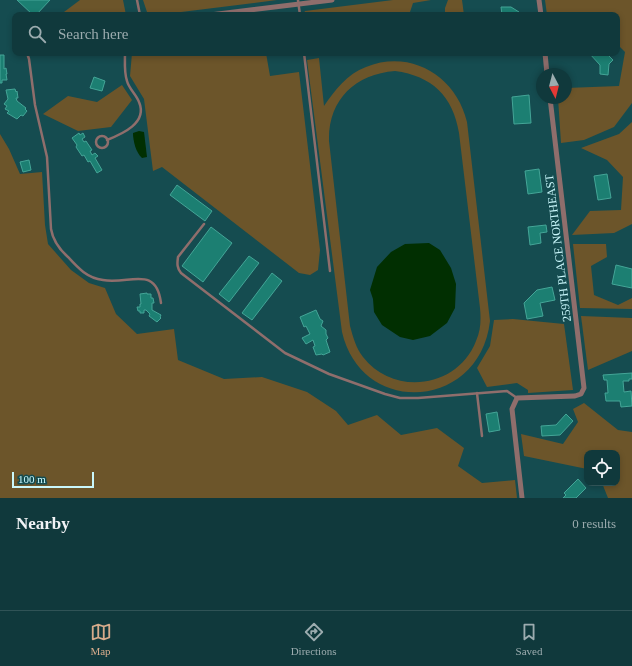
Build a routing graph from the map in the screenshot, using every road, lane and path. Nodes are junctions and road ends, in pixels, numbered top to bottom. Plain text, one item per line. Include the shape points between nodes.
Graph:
1 (137, 0) edge
2 (332, 0) edge
3 (539, 0) edge
4 (298, 2) edge
5 (139, 12) edge
6 (230, 12) edge
7 (300, 12) edge
8 (540, 12) edge
9 (28, 56) edge
10 (125, 56) edge
11 (304, 56) edge
12 (545, 56) edge
13 (546, 68) edge
14 (551, 104) edge
15 (108, 140) junction
16 (204, 224) dead end
17 (330, 271) dead end
18 (161, 303) dead end
19 (477, 393) junction
20 (517, 398) junction
21 (482, 436) dead end
22 (522, 498) edge

1 - 5 lane
2 - 4 street
3 - 8 street
4 - 6 street
4 - 7 lane
9 - 18 lane via 46,157 54,240 60,250 86,275 116,281 150,280 158,288
10 - 15 lane via 126,79 140,102 140,115 131,128
11 - 17 lane
12 - 13 street
14 - 20 street, 259TH PLACE NORTHEAST via 584,388 581,394 575,396
15 - 15 lane via 100,136 96,139 96,144 104,148
16 - 19 lane via 178,257 178,269 285,353 330,374 400,398
19 - 20 lane via 507,391
19 - 21 lane
20 - 22 street via 512,409

